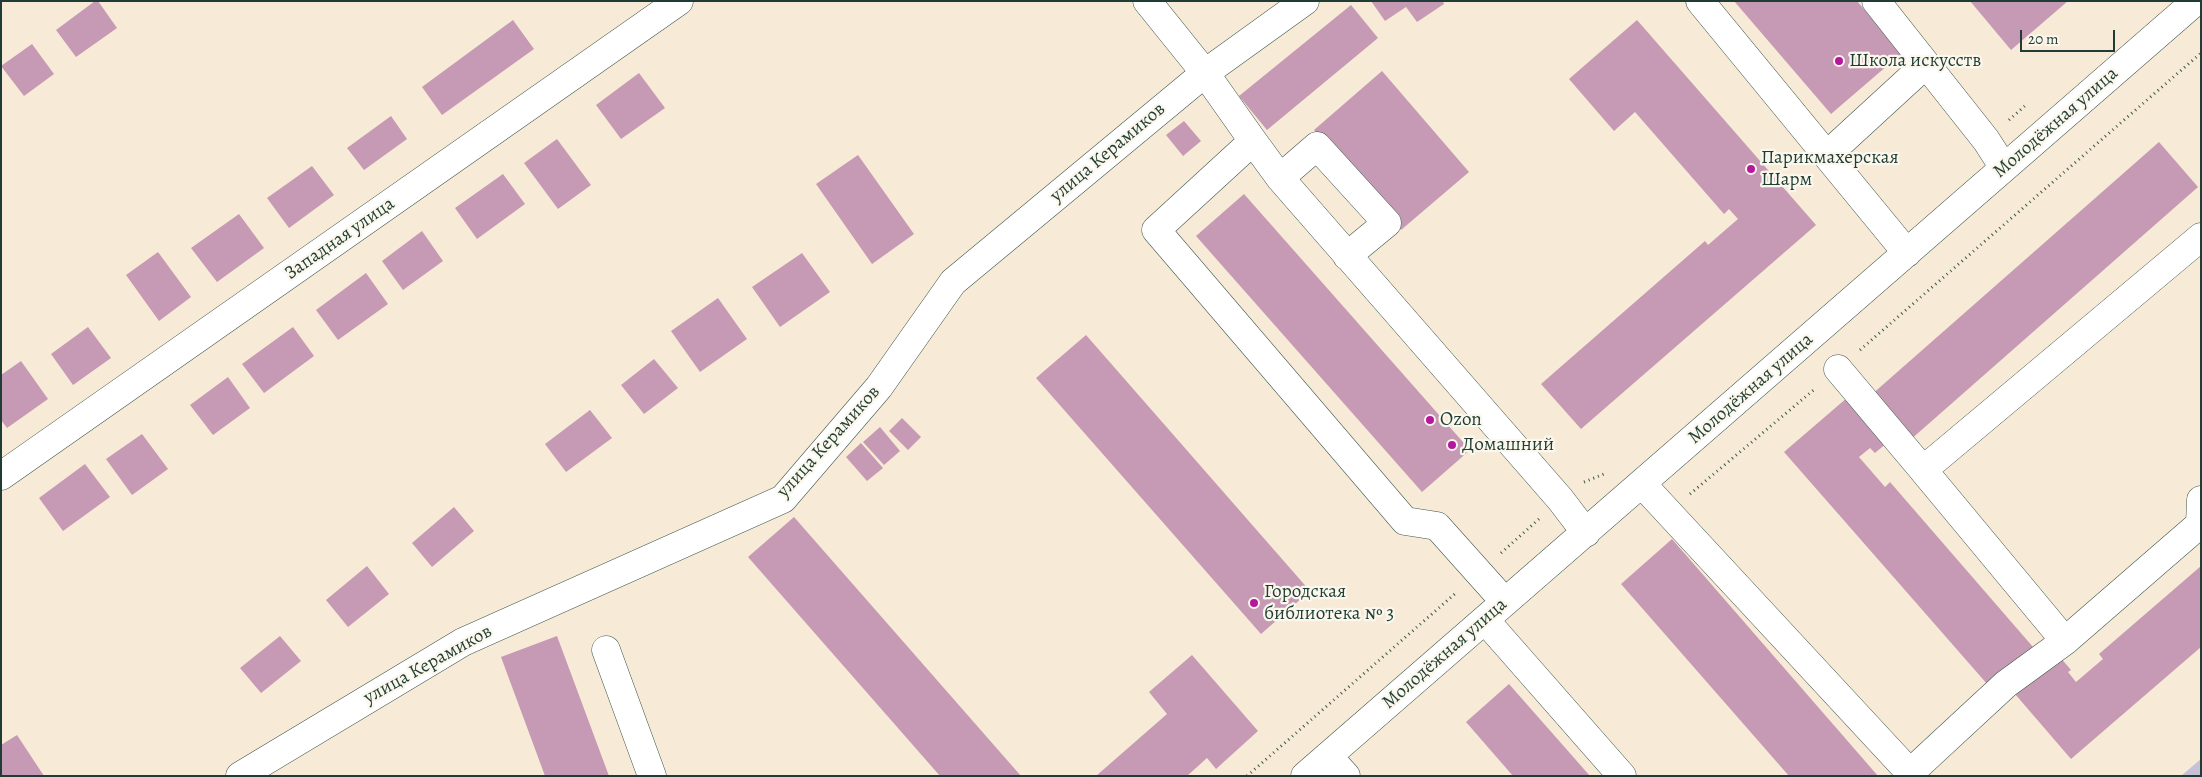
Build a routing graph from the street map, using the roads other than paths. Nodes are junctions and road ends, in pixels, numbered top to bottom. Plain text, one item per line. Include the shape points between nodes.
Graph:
1 (679, 1) edge
2 (1147, 1) edge
3 (1305, 1) edge
4 (1700, 1) edge
5 (1876, 1) edge
6 (2196, 1) edge
7 (1925, 65) junction
8 (1205, 73) junction
9 (1253, 141) junction
10 (1827, 155) junction
11 (2004, 168) junction
12 (1280, 178) junction
13 (2201, 237) edge
14 (1907, 253) junction
15 (1347, 256) junction
16 (1838, 369) road end
17 (1923, 470) junction
18 (1, 476) edge
19 (1642, 484) junction
20 (2201, 500) edge
21 (1586, 533) junction
22 (1495, 611) junction
23 (2065, 641) junction
24 (606, 650) dead end
25 (1328, 756) junction
26 (1912, 774) edge
27 (240, 776) edge
28 (652, 776) edge
29 (1305, 776) edge
30 (1346, 776) edge
31 (1622, 776) edge

1 - 18 street, Западная улица
2 - 8 street
3 - 8 street, улица Керамиков
4 - 10 street
5 - 7 street
6 - 11 street, Молодёжная улица
7 - 10 street
7 - 11 street via 1986,140
8 - 9 street
8 - 27 street, улица Керамиков via 953,282 879,387 783,499 463,642
9 - 12 street
9 - 22 street via 1156,230 1405,520 1437,526 1479,573
10 - 14 street
11 - 14 street, Молодёжная улица
12 - 15 street
12 - 15 street via 1317,146 1387,223
13 - 17 street
14 - 19 street, Молодёжная улица
15 - 21 street via 1560,499
16 - 17 street
17 - 23 street
19 - 21 street, Молодёжная улица
19 - 26 street
20 - 23 street via 2200,524
21 - 22 street, Молодёжная улица
22 - 25 street, Молодёжная улица
22 - 31 street
23 - 26 street via 2006,684
24 - 28 street
25 - 29 street, Молодёжная улица
25 - 30 street

